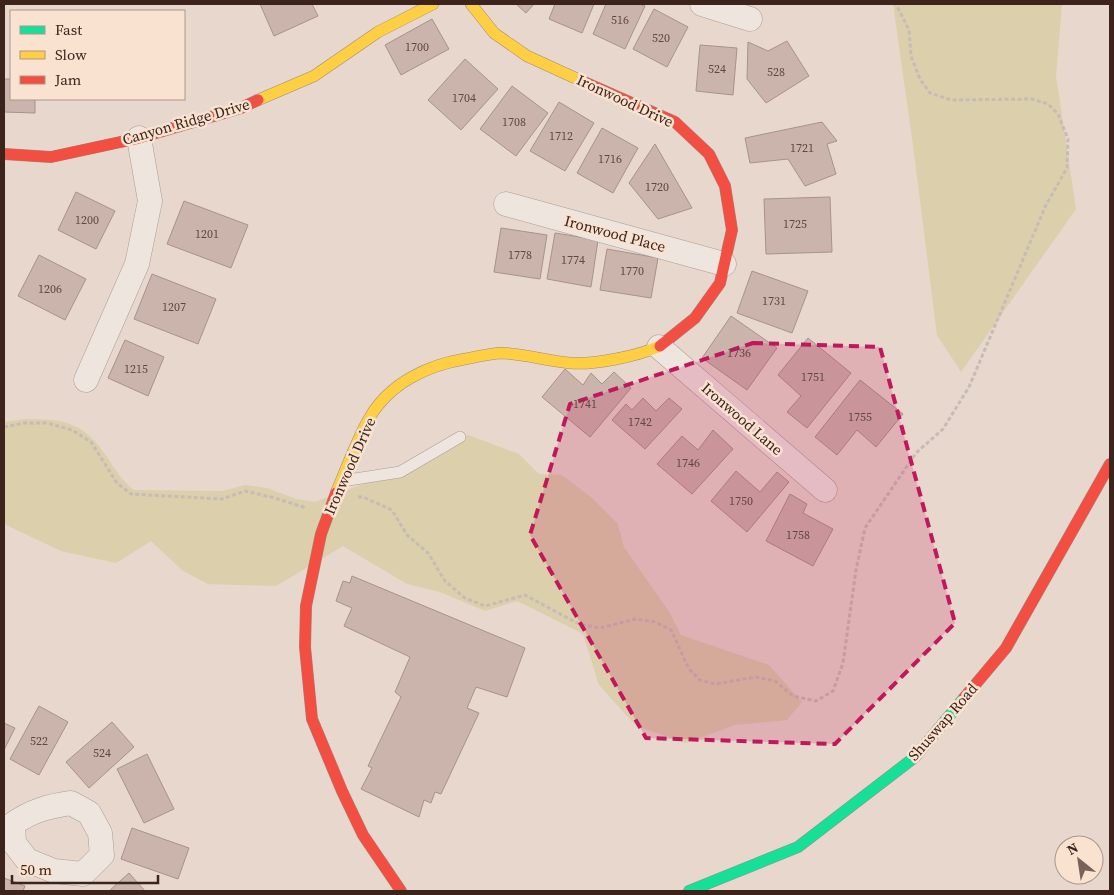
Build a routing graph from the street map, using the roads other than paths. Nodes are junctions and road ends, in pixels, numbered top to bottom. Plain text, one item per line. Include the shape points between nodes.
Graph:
1 (433, 4) edge
2 (471, 4) edge
3 (702, 4) edge
4 (750, 18) dead end
5 (139, 138) junction
6 (4, 154) edge
7 (506, 204) dead end
8 (724, 264) junction
9 (659, 347) junction
10 (86, 380) dead end
11 (460, 437) dead end
12 (1110, 464) edge
13 (341, 481) junction
14 (825, 490) dead end
15 (401, 891) edge
16 (689, 891) edge

1 - 5 street, Canyon Ridge Drive via 378,32 314,76 241,108
2 - 8 street, Ironwood Drive via 494,33 526,56 675,122 708,154 725,186 732,230
3 - 4 street
5 - 6 street, Canyon Ridge Drive via 51,157
5 - 10 street via 150,201 137,264
7 - 8 street, Ironwood Place
8 - 9 street, Ironwood Drive via 720,283 695,318
9 - 13 street, Ironwood Drive via 591,362 572,363 501,353 432,367 404,381 381,402 364,429
9 - 14 street, Ironwood Lane
11 - 13 lane via 400,472
12 - 16 street, Shuswap Road via 1006,648 915,757 798,847
13 - 15 street, Ironwood Drive via 321,534 306,606 305,647 312,718 363,836

